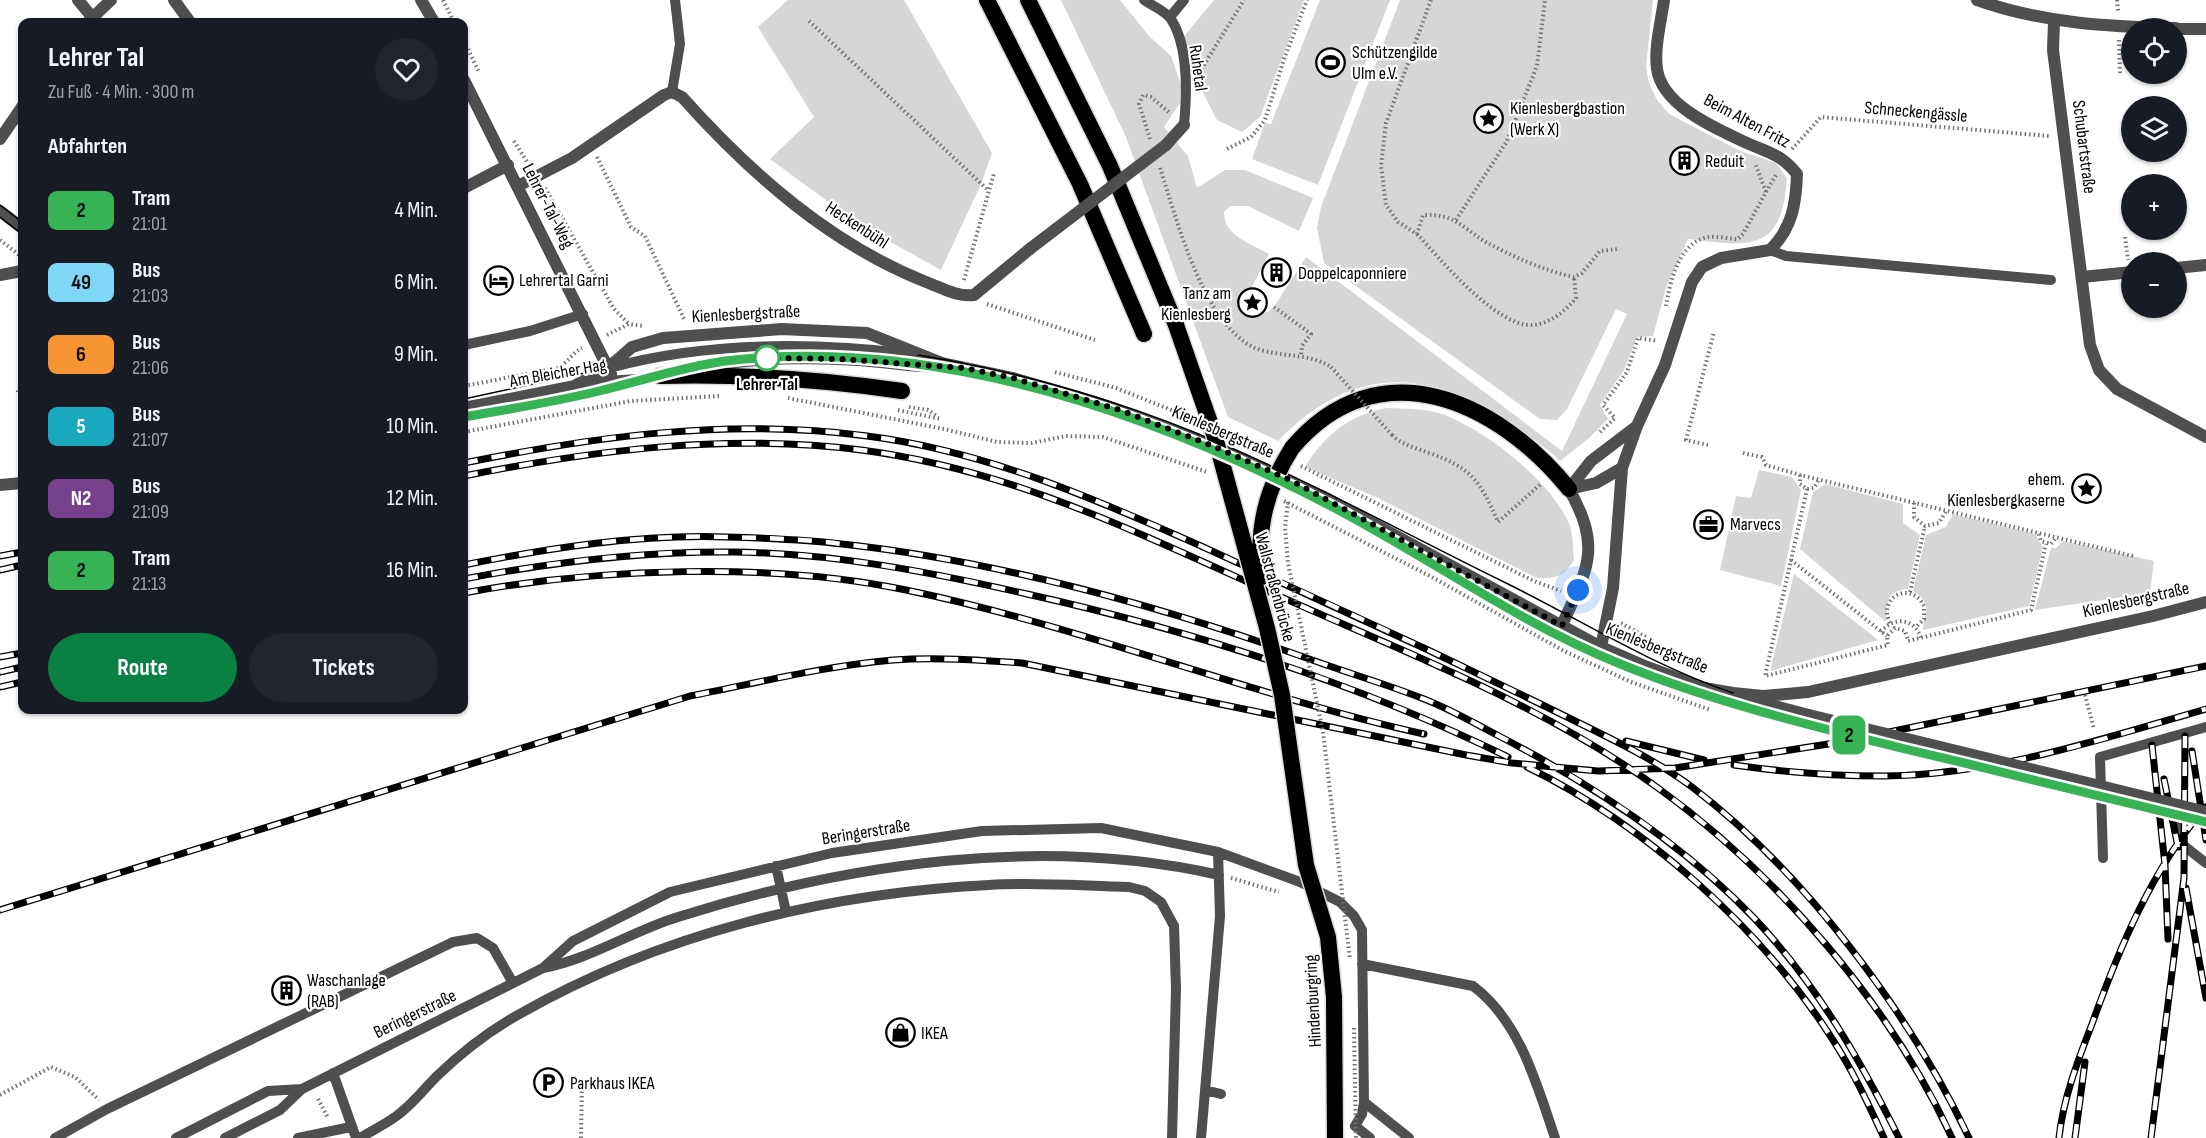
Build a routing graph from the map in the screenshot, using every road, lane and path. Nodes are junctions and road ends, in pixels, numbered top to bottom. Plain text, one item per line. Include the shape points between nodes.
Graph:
1 (78, 0) edge
2 (111, 0) edge
3 (174, 0) edge
4 (421, 0) edge
5 (443, 0) edge
6 (675, 0) edge
7 (987, 0) edge
8 (1028, 0) edge
9 (1144, 0) edge
10 (1184, 0) edge
11 (1244, 0) edge
12 (1307, 0) edge
13 (1431, 0) edge
14 (1545, 0) edge
15 (1664, 0) edge
16 (1977, 0) edge
17 (1170, 17) junction
18 (89, 18) edge
19 (92, 18) edge
20 (187, 18) edge
21 (432, 18) edge
22 (452, 18) edge
23 (809, 21) dead end
24 (2054, 21) junction
25 (2119, 27) joint
26 (2187, 28) edge
27 (2206, 29) edge
28 (2120, 76) dead end
29 (1187, 83) junction
30 (468, 88) edge
31 (672, 92) junction
32 (18, 113) edge
33 (1184, 125) junction
34 (2064, 138) junction
35 (0, 139) edge
36 (1746, 143) junction
37 (591, 145) junction
38 (1153, 149) dead end
39 (1227, 149) dead end
40 (1784, 158) junction
41 (1157, 160) dead end
42 (508, 165) junction
43 (994, 173) dead end
44 (468, 186) edge
45 (518, 186) junction
46 (989, 191) junction
47 (0, 211) edge
48 (1456, 220) junction
49 (18, 225) edge
50 (1417, 234) junction
51 (0, 240) edge
52 (1618, 249) dead end
53 (1770, 250) junction
54 (18, 254) edge
55 (2206, 265) edge
56 (2187, 267) edge
57 (18, 272) edge
58 (2121, 273) edge
59 (0, 275) edge
60 (1574, 277) junction
61 (2082, 277) junction
62 (2051, 280) dead end
63 (960, 295) junction
64 (974, 295) junction
65 (1274, 307) dead end
66 (1665, 310) dead end
67 (583, 314) junction
68 (685, 321) dead end
69 (1661, 331) dead end
70 (1714, 332) dead end
71 (1144, 334) dead end
72 (1095, 340) dead end
73 (468, 344) edge
74 (918, 355) junction
75 (1301, 356) junction
76 (569, 362) dead end
77 (608, 368) junction
78 (964, 368) junction
79 (660, 376) junction
80 (615, 381) junction
81 (468, 386) edge
82 (574, 386) junction
83 (724, 396) dead end
84 (777, 398) dead end
85 (899, 402) joint
86 (468, 407) edge
87 (560, 407) dead end
88 (561, 413) junction
89 (941, 419) dead end
90 (1637, 426) junction
91 (468, 431) edge
92 (2206, 437) edge
93 (1592, 440) dead end
94 (1708, 445) dead end
95 (1743, 453) dead end
96 (1303, 464) dead end
97 (1622, 468) junction
98 (1297, 473) dead end
99 (1210, 474) dead end
100 (1800, 475) junction
101 (1545, 480) dead end
102 (1819, 480) junction
103 (18, 483) edge
104 (0, 485) edge
105 (1569, 489) junction
106 (1807, 489) junction
107 (1290, 491) dead end
108 (1353, 491) dead end
109 (1274, 497) dead end
110 (1914, 503) junction
111 (1946, 511) junction
112 (1925, 526) junction
113 (2040, 534) junction
114 (2056, 538) junction
115 (2046, 544) junction
116 (2133, 556) dead end
117 (1791, 560) junction
118 (1556, 589) dead end
119 (1910, 593) junction
120 (2206, 602) edge
121 (1890, 623) junction
122 (1623, 624) dead end
123 (1562, 626) junction
124 (1916, 627) junction
125 (1268, 628) junction
126 (1881, 632) junction
127 (1887, 636) junction
128 (1922, 638) junction
129 (1601, 646) junction
130 (1644, 650) dead end
131 (1631, 682) dead end
132 (1704, 688) junction
133 (1732, 693) junction
134 (2085, 695) dead end
135 (2206, 726) edge
136 (2094, 729) dead end
137 (2172, 813) dead end
138 (2205, 816) edge
139 (2206, 831) edge
140 (1218, 852) junction
141 (2103, 858) dead end
142 (2206, 863) edge
143 (1306, 865) joint
144 (776, 866) junction
145 (1219, 875) junction
146 (782, 889) junction
147 (786, 912) junction
148 (1356, 965) junction
149 (543, 968) junction
150 (513, 983) junction
151 (1354, 1018) dead end
152 (333, 1073) junction
153 (582, 1080) dead end
154 (302, 1089) junction
155 (338, 1089) junction
156 (1205, 1090) junction
157 (1221, 1094) dead end
158 (0, 1095) edge
159 (1364, 1102) junction
160 (307, 1104) dead end
161 (107, 1109) junction
162 (351, 1127) junction
163 (55, 1138) edge
164 (176, 1138) edge
165 (225, 1138) edge
166 (298, 1138) edge
167 (358, 1138) edge
168 (581, 1138) edge
169 (1172, 1138) edge
170 (1201, 1138) edge
171 (1335, 1138) edge
172 (1356, 1138) edge
173 (1370, 1138) edge
174 (1409, 1138) edge
175 (1555, 1138) edge

1 - 18 street
2 - 19 street
3 - 20 street
4 - 21 street
5 - 22 path
6 - 31 lane via 680,44
7 - 71 highway via 1080,184
8 - 125 highway, Wallstraßenbrücke, bridge via 1110,166 1176,325 1215,437
9 - 17 lane
10 - 17 lane
11 - 29 path via 1201,71
12 - 39 path via 1265,120 1251,137
13 - 50 path via 1386,123 1381,166 1386,205 1398,222
14 - 48 path via 1537,66 1507,141
15 - 36 street, Beim Alten Fritz via 1657,66 1663,86 1676,105
16 - 24 street
17 - 29 lane, Ruhetal via 1184,58
23 - 46 path
24 - 25 street
24 - 34 street, Schubartstraße via 2053,50
25 - 28 path
26 - 27 street
29 - 33 lane, Ruhetal
30 - 42 street, Lehrer-Tal-Weg
31 - 37 street
31 - 63 street, Heckenbühl via 682,97 776,192 874,260
32 - 35 street
33 - 38 path via 1151,97 1143,95 1139,104
33 - 64 street, bridge via 1166,145
34 - 40 path, Schneckengässle via 1821,117
34 - 61 street, Schubartstraße
36 - 40 street, Beim Alten Fritz
36 - 66 path via 1766,192 1738,239 1708,237 1689,247 1671,277
37 - 45 street
37 - 68 path via 631,227 645,236
40 - 53 street, Beim Alten Fritz via 1797,174 1796,199 1790,224
41 - 75 path via 1207,298 1216,312 1239,338 1272,354
42 - 44 street
42 - 45 street, Lehrer-Tal-Weg
43 - 46 path
45 - 67 street, Lehrer-Tal-Weg
46 - 63 path
47 - 49 street
48 - 50 path via 1423,215
48 - 60 path via 1484,241 1558,274
50 - 60 path via 1491,306 1517,323 1533,325 1560,314 1576,298
51 - 54 path
52 - 60 path via 1600,251
53 - 62 lane via 1786,256 1878,266
53 - 90 street via 1721,258 1702,267 1692,282 1665,365
55 - 56 street
57 - 59 street
58 - 61 street
61 - 92 street, Schubartstraße via 2091,345 2099,370 2117,389
63 - 64 street, Heckenbühl
64 - 72 path via 979,302
65 - 75 path via 1311,334 1302,346
67 - 73 lane via 530,331
67 - 77 street, Lehrer-Tal-Weg
69 - 93 path via 1660,341 1638,338 1627,372 1603,405 1615,418
70 - 94 path via 1686,440
74 - 77 lane via 844,348 745,348 680,353
74 - 77 street, Kienlesbergstraße via 858,332 756,330 655,339 632,347
74 - 78 street, Kienlesbergstraße
75 - 101 path, bridge via 1331,367 1392,435 1468,470 1484,489 1498,522
76 - 81 path via 543,372
77 - 80 street, Lehrer-Tal-Weg
77 - 82 street, Kienlesbergstraße
78 - 79 street, Kienlesbergstraße via 839,359 770,359 716,364
78 - 123 street, Kienlesbergstraße via 1077,396 1213,446 1317,494
79 - 80 street, Am Bleicher Hag
79 - 85 highway via 804,380
80 - 82 street, Am Bleicher Hag
82 - 86 street, Am Bleicher Hag
83 - 88 path via 660,398
84 - 99 path via 997,442 1103,437
85 - 89 path
87 - 88 path
88 - 91 path
90 - 97 street
90 - 105 street via 1591,461
95 - 100 path via 1762,457 1766,465
96 - 98 path
97 - 105 street via 1596,483
97 - 129 street via 1613,588
100 - 102 path
100 - 106 path via 1800,484
102 - 106 path via 1814,488
102 - 110 path
103 - 104 street
105 - 123 street via 1584,516 1589,536 1588,561
105 - 125 highway, bridge via 1542,459 1497,425 1450,400 1423,393 1387,392 1337,407 1292,448 1271,485 1259,554
106 - 117 path
107 - 148 path, bridge via 1285,527 1288,563 1323,732
108 - 118 path
109 - 131 path via 1430,576 1564,651
110 - 111 path
110 - 112 path via 1914,517
111 - 112 path via 1939,523
111 - 113 path
112 - 119 path
113 - 114 path
113 - 115 path
114 - 115 path
114 - 116 path
115 - 128 path via 2031,610
117 - 126 path
117 - 127 path via 1765,676 1888,645
119 - 121 path via 1892,598 1886,611
119 - 124 path via 1924,606 1924,619
120 - 133 street, Kienlesbergstraße via 1808,692 1763,696
121 - 124 path via 1904,621
121 - 126 path
122 - 130 path via 1648,638
123 - 129 street, Kienlesbergstraße
124 - 128 path
125 - 143 highway, Wallstraßenbrücke, bridge via 1294,769
126 - 127 path
127 - 128 path via 1898,628 1905,631 1908,641
129 - 132 street, Kienlesbergstraße
132 - 133 street, Kienlesbergstraße
132 - 138 lane, bridge via 1746,708 1796,722
133 - 138 lane, bridge
134 - 136 path
135 - 141 lane via 2100,757
137 - 142 lane via 2183,845
138 - 139 lane
140 - 144 lane, Beringerstraße via 1101,828 982,831 831,853
140 - 145 lane
140 - 148 lane, Beringerstraße via 1300,882 1340,902 1362,930
143 - 171 highway, Hindenburgring, bridge via 1328,937 1334,997
144 - 146 lane
144 - 149 lane, Beringerstraße via 670,892 573,940
145 - 146 lane, Beringerstraße via 1136,860 1039,854 973,857
145 - 156 lane via 1220,916
146 - 147 lane
146 - 149 lane, Beringerstraße via 676,917 569,963
147 - 167 lane via 625,961 517,1016 457,1058 394,1118
147 - 169 lane via 934,889 991,885 1129,887 1145,891 1161,902 1174,926
148 - 159 lane, Beringerstraße
148 - 175 lane via 1473,986 1486,996 1516,1037 1533,1072
149 - 150 lane, Beringerstraße
150 - 152 lane, Beringerstraße
150 - 161 lane via 493,948 477,938 453,942
151 - 172 path, bridge
152 - 154 lane, Beringerstraße
152 - 155 lane
153 - 168 path
154 - 164 lane, Beringerstraße via 267,1091
154 - 165 lane, Beringerstraße via 280,1110
155 - 160 path
155 - 162 lane
156 - 157 lane
156 - 170 lane
158 - 161 path via 51,1067 82,1082
159 - 173 lane via 1355,1126
159 - 174 lane
161 - 163 lane
162 - 166 lane
162 - 167 lane

